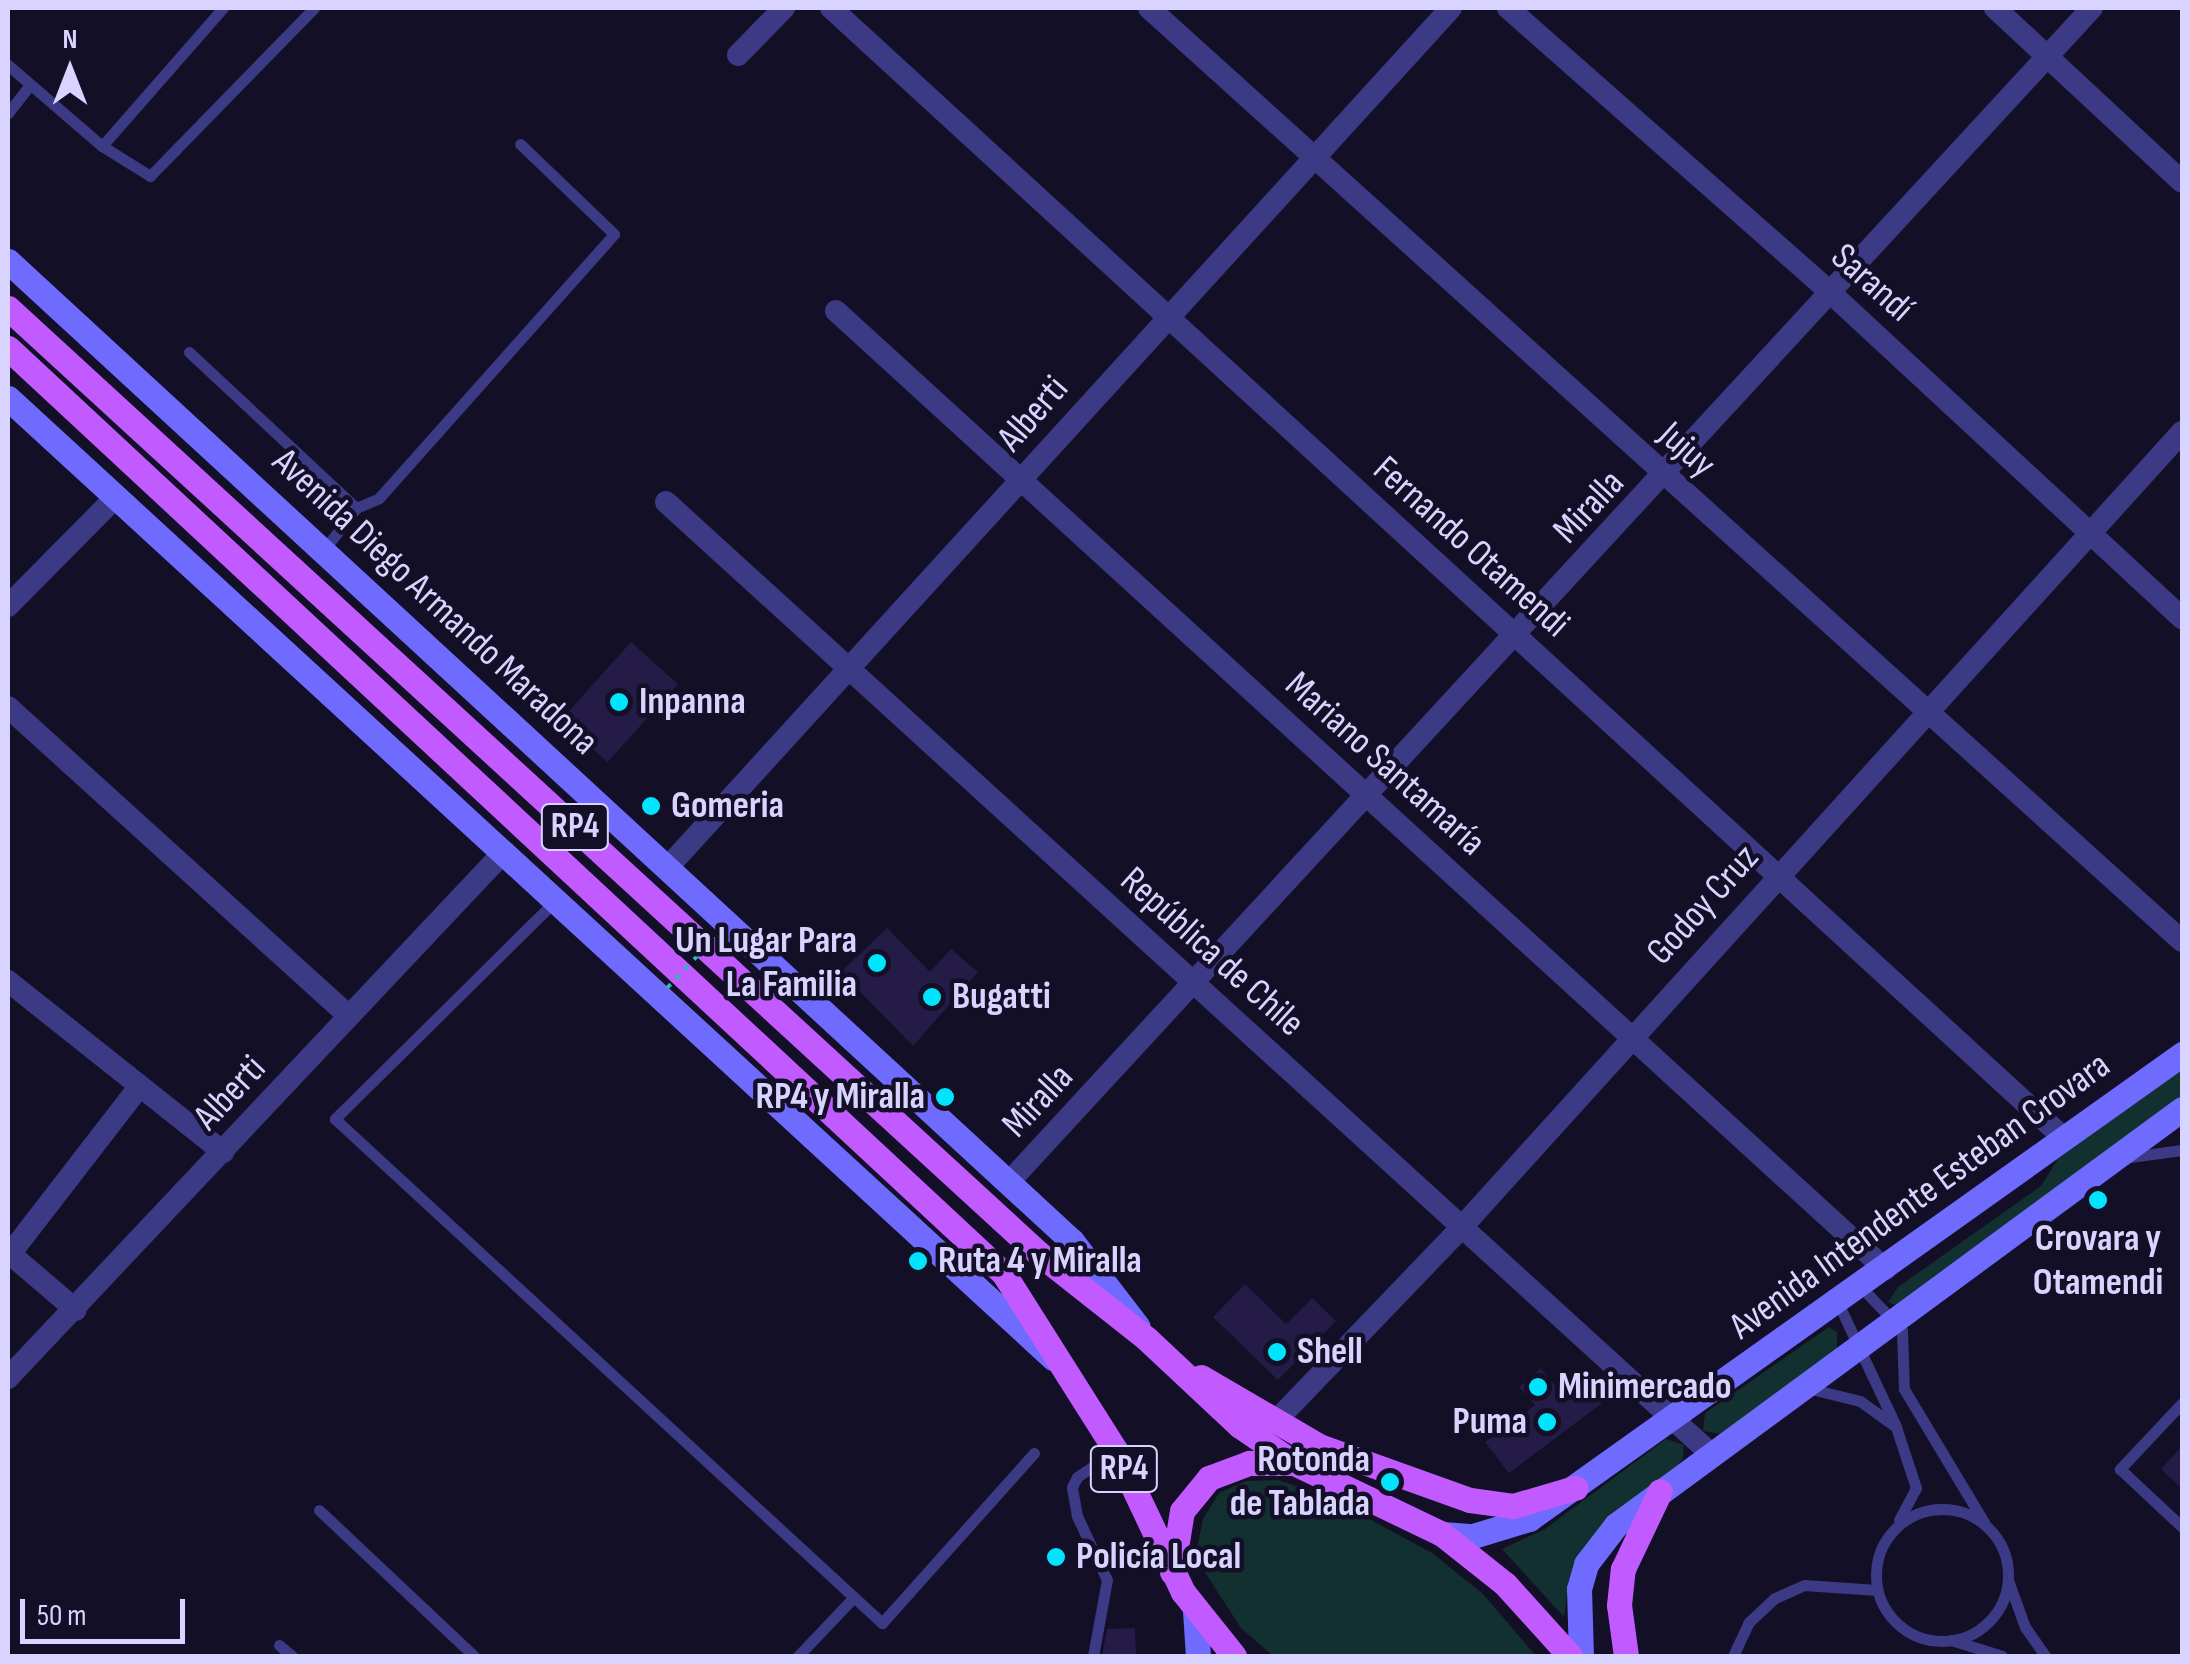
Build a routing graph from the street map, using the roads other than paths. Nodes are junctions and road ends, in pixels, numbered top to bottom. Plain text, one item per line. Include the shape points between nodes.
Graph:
1 (224, 8) edge
2 (314, 8) edge
3 (784, 8) edge
4 (831, 8) edge
5 (1149, 8) edge
6 (1451, 8) edge
7 (1508, 8) edge
8 (1995, 8) edge
9 (2092, 8) edge
10 (738, 55) dead end
11 (2048, 56) junction
12 (8, 65) edge
13 (29, 86) junction
14 (8, 112) edge
15 (520, 144) dead end
16 (102, 146) junction
17 (1314, 157) junction
18 (2182, 182) edge
19 (8, 260) edge
20 (1833, 294) junction
21 (8, 308) edge
22 (836, 311) dead end
23 (1163, 318) junction
24 (8, 348) edge
25 (189, 352) dead end
26 (8, 398) edge
27 (2182, 432) edge
28 (1664, 478) junction
29 (1021, 481) junction
30 (116, 497) junction
31 (666, 502) dead end
32 (356, 508) junction
33 (2091, 533) junction
34 (324, 550) junction
35 (16, 580) edge
36 (8, 606) edge
37 (2182, 618) edge
38 (1517, 635) junction
39 (848, 669) junction
40 (8, 707) edge
41 (1926, 709) junction
42 (1370, 798) junction
43 (502, 854) junction
44 (668, 867) junction
45 (1780, 872) junction
46 (552, 903) junction
47 (2182, 941) edge
48 (8, 981) edge
49 (1196, 984) junction
50 (349, 1016) junction
51 (1633, 1036) junction
52 (2182, 1054) edge
53 (140, 1087) junction
54 (2182, 1109) edge
55 (2065, 1139) junction
56 (2182, 1150) edge
57 (223, 1152) junction
58 (2116, 1160) junction
59 (1009, 1182) junction
60 (1461, 1228) junction
61 (9, 1253) edge
62 (1885, 1270) junction
63 (1861, 1287) junction
64 (1838, 1303) junction
65 (76, 1310) junction
66 (1895, 1319) junction
67 (1860, 1345) junction
68 (1154, 1346) junction
69 (1068, 1371) junction
70 (8, 1378) edge
71 (1802, 1387) junction
72 (2182, 1403) edge
73 (1670, 1420) junction
74 (1275, 1422) junction
75 (1896, 1427) junction
76 (1116, 1451) junction
77 (1034, 1452) dead end
78 (1711, 1454) junction
79 (1294, 1463) junction
80 (1575, 1488) junction
81 (1660, 1491) junction
82 (318, 1510) dead end
83 (1985, 1524) junction
84 (2182, 1527) edge
85 (1894, 1528) junction
86 (1442, 1534) junction
87 (1172, 1572) junction
88 (2008, 1580) junction
89 (1877, 1590) junction
90 (854, 1597) junction
91 (1195, 1611) junction
92 (1951, 1640) junction
93 (279, 1645) dead end
94 (292, 1656) edge
95 (474, 1656) edge
96 (798, 1656) edge
97 (1094, 1656) edge
98 (1198, 1656) edge
99 (1234, 1656) edge
100 (1570, 1656) edge
101 (1580, 1656) edge
102 (1626, 1656) edge
103 (1733, 1656) edge
104 (2002, 1656) edge
105 (2045, 1656) edge

1 - 16 lane
2 - 16 lane via 160,171 141,174
3 - 10 street
4 - 23 street, Fernando Otamendi
5 - 17 street, Jujuy
6 - 17 street, Alberti
7 - 20 street, Sarandí
8 - 11 street
9 - 11 street, Miralla
11 - 18 street
11 - 20 street, Miralla
12 - 13 lane
13 - 14 lane
13 - 16 lane
15 - 32 lane via 614,234 379,498
17 - 23 street, Alberti
17 - 28 street, Jujuy
19 - 34 street, Avenida Diego Armando Maradona
20 - 28 street, Miralla
20 - 33 street, Sarandí
21 - 68 main road, Avenida Diego Armando Maradona / RP4 via 1037,1252
22 - 29 street, Mariano Santamaría
23 - 29 street, Alberti
23 - 38 street, Fernando Otamendi
24 - 69 main road, RP4 via 974,1245 1004,1274
25 - 32 lane
26 - 30 street
27 - 33 street, Godoy Cruz
28 - 38 street, Miralla
28 - 41 street, Jujuy
29 - 39 street, Alberti
29 - 42 street, Mariano Santamaría
30 - 35 street
30 - 43 street
31 - 39 street, República de Chile
32 - 34 lane
33 - 37 street, Sarandí
33 - 41 street, Godoy Cruz
34 - 44 street, Avenida Diego Armando Maradona
35 - 36 street
38 - 42 street, Miralla
38 - 45 street, Fernando Otamendi
39 - 44 street, Alberti
39 - 49 street, República de Chile
40 - 50 street
41 - 45 street, Godoy Cruz
41 - 47 street, Jujuy
42 - 49 street, Miralla
42 - 51 street, Mariano Santamaría
43 - 46 street
43 - 50 street, Alberti
44 - 59 street, Avenida Diego Armando Maradona
45 - 51 street, Godoy Cruz
45 - 55 street, Fernando Otamendi
46 - 69 street
46 - 90 lane via 334,1119
48 - 53 street
49 - 59 street, Miralla
49 - 60 street, República de Chile
50 - 57 street, Alberti
51 - 60 street, Godoy Cruz
51 - 62 street, Mariano Santamaría
52 - 55 street, Avenida Intendente Esteban Crovara
53 - 57 street
53 - 61 street
54 - 58 street
55 - 62 street, Avenida Intendente Esteban Crovara
56 - 58 lane
57 - 65 street, Alberti
58 - 66 street
59 - 68 street, Avenida Diego Armando Maradona via 1072,1242
60 - 73 street, República de Chile
60 - 74 street, Godoy Cruz
61 - 65 street
62 - 63 street, Avenida Intendente Esteban Crovara
63 - 64 street, Avenida Intendente Esteban Crovara
63 - 66 lane
64 - 67 lane
64 - 73 street, Avenida Intendente Esteban Crovara
65 - 70 street, Alberti
66 - 67 street
66 - 83 lane via 1902,1330 1904,1389
67 - 71 street
67 - 75 lane
68 - 74 main road
68 - 79 main road, Avenida Diego Armando Maradona / RP4 via 1240,1426
69 - 76 main road, RP4
71 - 75 lane via 1860,1400
71 - 78 street
72 - 84 lane via 2120,1469
73 - 78 street, República de Chile
73 - 80 street, Avenida Intendente Esteban Crovara
74 - 80 main road via 1336,1453 1492,1505 1514,1506
75 - 85 lane via 1916,1488
76 - 87 main road, RP4
76 - 97 lane via 1076,1476 1072,1487 1076,1516 1107,1580
77 - 90 lane via 882,1622
78 - 81 street
79 - 86 main road, RP4
79 - 87 main road via 1249,1463 1209,1478 1182,1511
80 - 86 street, Avenida Intendente Esteban Crovara via 1505,1529
81 - 101 street via 1616,1526 1586,1564
81 - 102 main road via 1622,1569
82 - 95 lane
83 - 85 lane via 1949,1508 1919,1513
83 - 88 lane via 1999,1540
85 - 89 lane via 1881,1547
86 - 100 main road, RP4 via 1505,1584
87 - 91 main road, RP4
88 - 92 lane via 1990,1620
88 - 105 lane via 2024,1627
89 - 92 lane via 1884,1608 1913,1634
89 - 103 lane via 1804,1585 1775,1598 1749,1622
90 - 96 lane
91 - 98 street
91 - 99 main road, RP4
92 - 104 lane
93 - 94 lane

